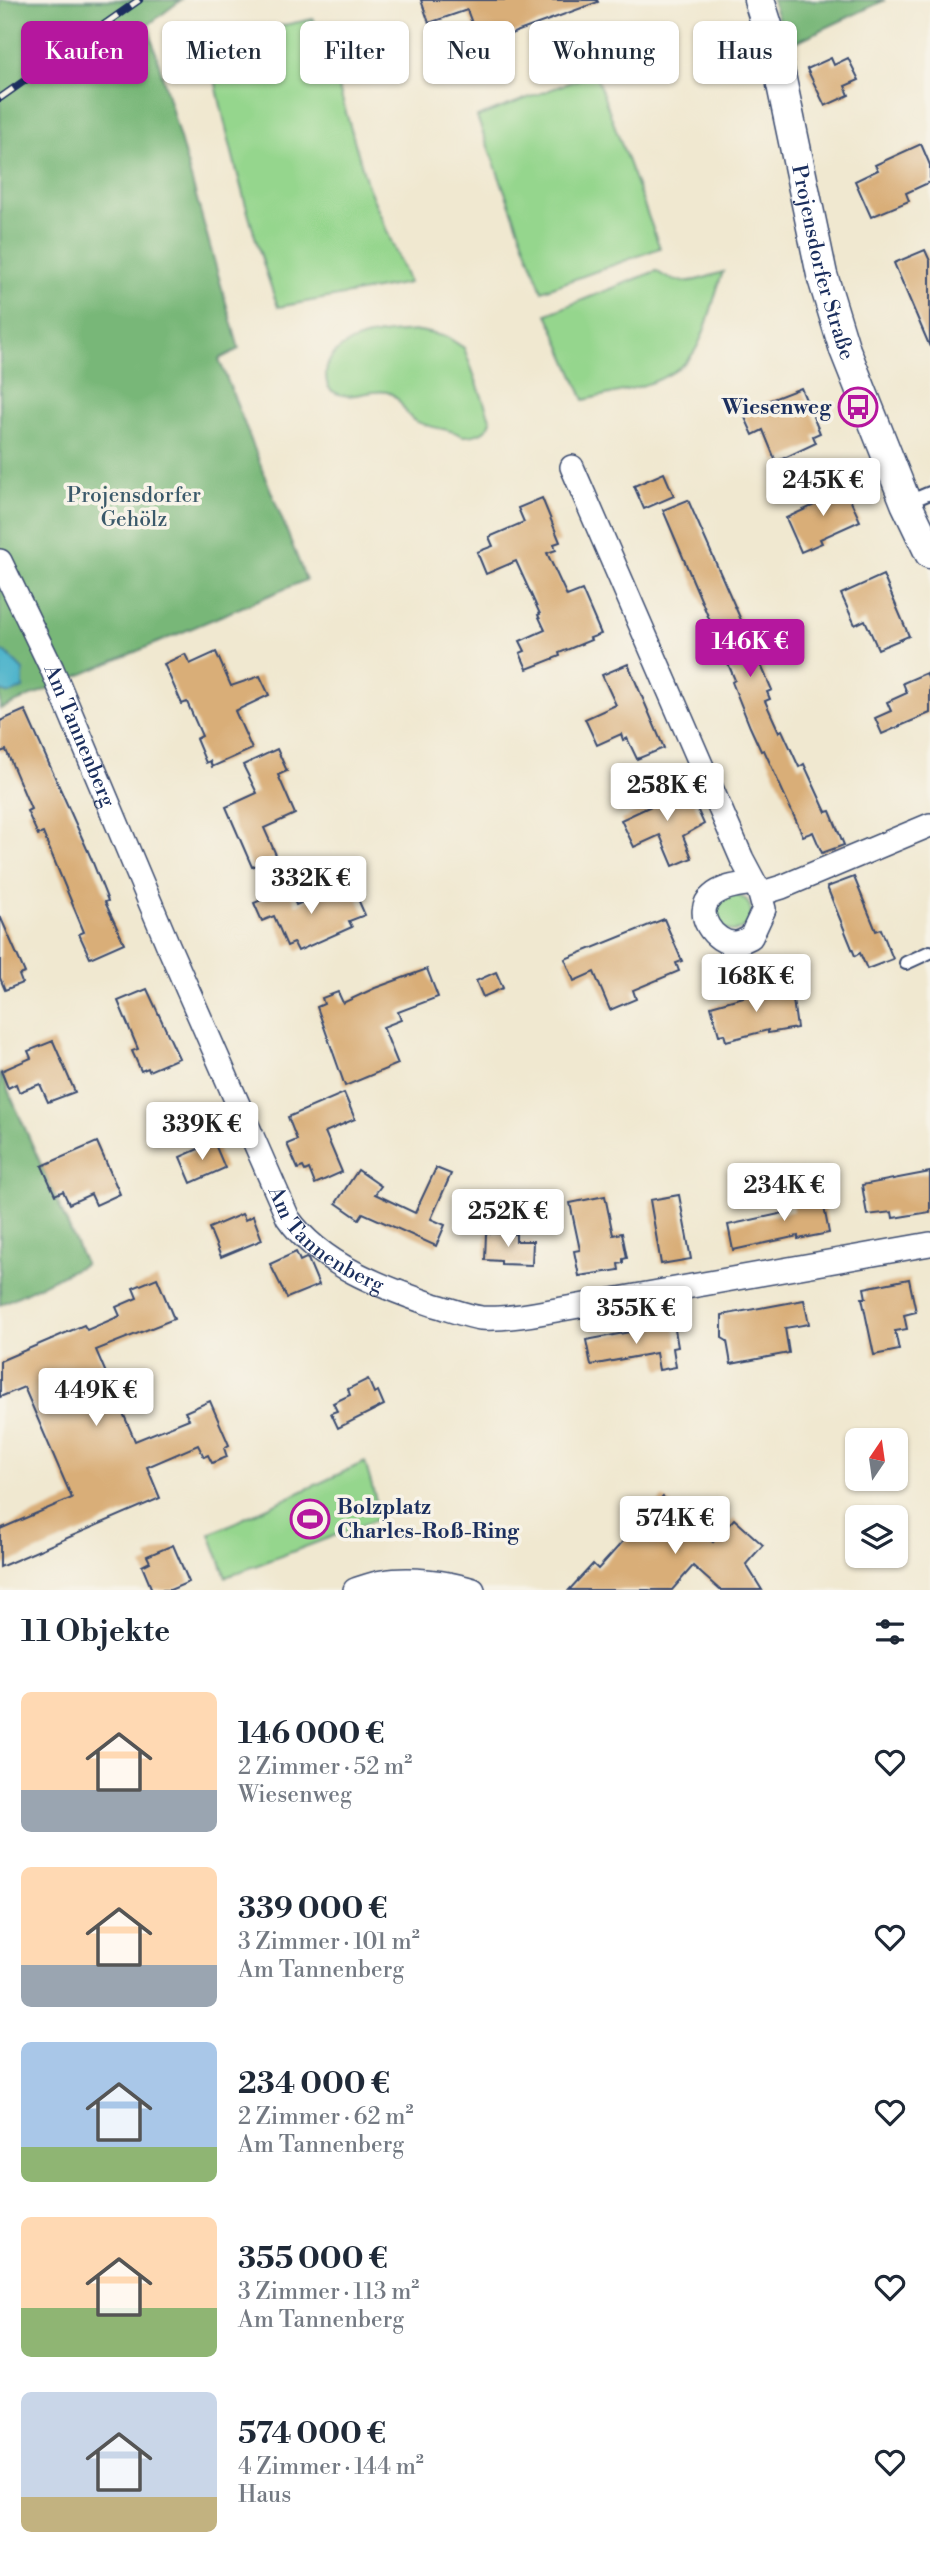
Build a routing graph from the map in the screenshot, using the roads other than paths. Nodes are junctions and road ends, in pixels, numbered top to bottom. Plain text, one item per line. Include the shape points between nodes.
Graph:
1 (759, 0) edge
2 (572, 467) dead end
3 (918, 498) edge
4 (930, 553) edge
5 (0, 561) edge
6 (930, 825) edge
7 (930, 952) edge
8 (906, 963) dead end
9 (930, 1244) edge
10 (355, 1590) edge
11 (473, 1590) edge

1 - 3 street, Projensdorfer Straße via 775,51 822,275 845,350
2 - 6 street via 757,887 769,891 782,887
3 - 4 street, Projensdorfer Straße
5 - 9 street, Am Tannenberg via 52,669 288,1218 329,1256 396,1292 488,1318
7 - 8 lane
10 - 11 street via 383,1581 425,1581

